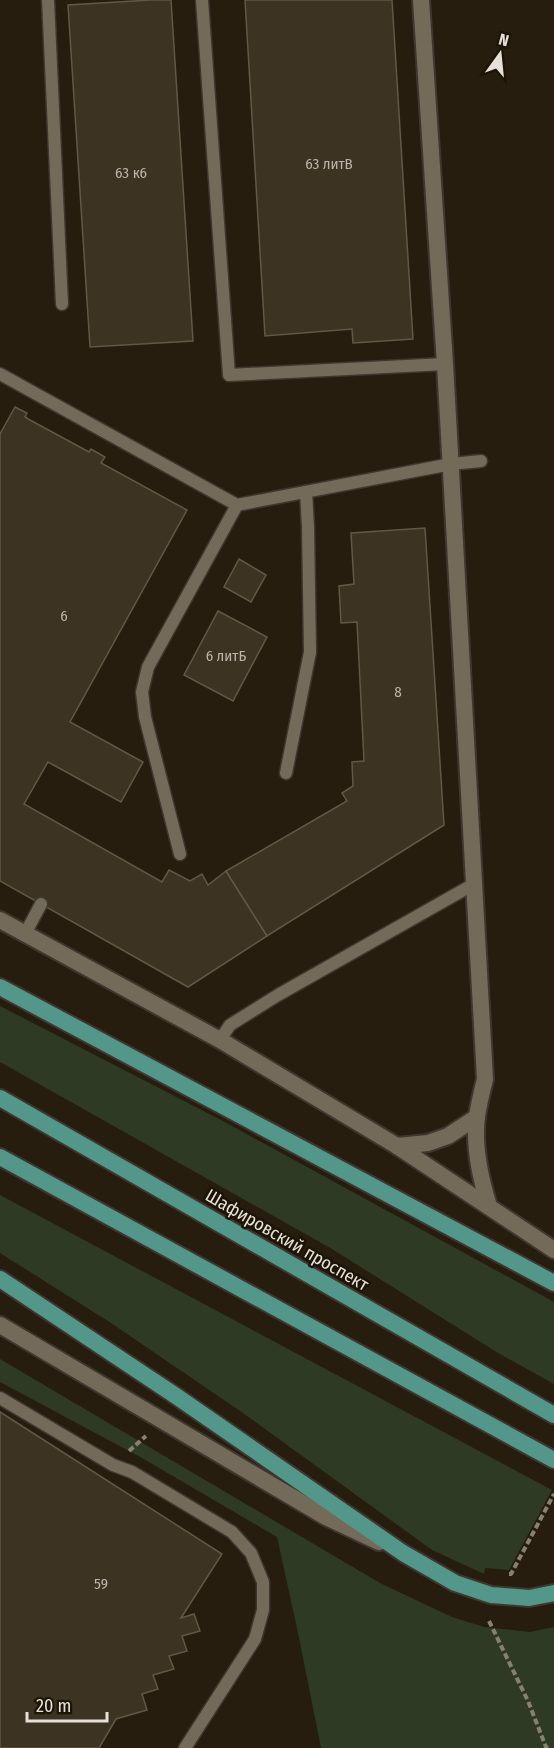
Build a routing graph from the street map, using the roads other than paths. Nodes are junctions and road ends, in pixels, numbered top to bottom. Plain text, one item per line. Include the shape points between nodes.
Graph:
1 (48, 0) edge
2 (202, 0) edge
3 (421, 0) edge
4 (62, 304) dead end
5 (445, 364) junction
6 (0, 374) edge
7 (481, 461) dead end
8 (451, 464) junction
9 (306, 492) junction
10 (237, 505) junction
11 (286, 773) dead end
12 (180, 854) dead end
13 (474, 884) junction
14 (41, 904) dead end
15 (0, 920) edge
16 (25, 934) junction
17 (0, 987) edge
18 (220, 1040) junction
19 (0, 1098) edge
20 (477, 1117) junction
21 (397, 1146) junction
22 (0, 1157) edge
23 (489, 1206) junction
24 (554, 1250) edge
25 (0, 1279) edge
26 (554, 1283) edge
27 (0, 1325) edge
28 (0, 1398) edge
29 (554, 1415) edge
30 (554, 1460) edge
31 (403, 1553) junction
32 (554, 1593) edge
33 (185, 1748) edge

1 - 4 lane
2 - 5 lane via 229,375
3 - 5 street
5 - 8 street
6 - 10 lane
7 - 8 lane
8 - 9 lane
8 - 13 street
9 - 10 lane
9 - 11 lane via 310,652
10 - 12 lane via 148,667 142,692
13 - 18 lane via 278,995 230,1025
13 - 20 street via 485,1079
14 - 16 lane
15 - 16 street
16 - 18 street
17 - 26 main road
18 - 21 street
19 - 29 main road, Шафировский проспект
20 - 21 street via 448,1136 428,1143
20 - 23 street via 477,1151
21 - 23 street
22 - 30 main road
23 - 24 street
25 - 31 main road
27 - 31 street via 326,1517
28 - 33 lane via 231,1532 251,1553 263,1582 263,1610 255,1639
31 - 32 main road via 455,1583 491,1595 529,1598

